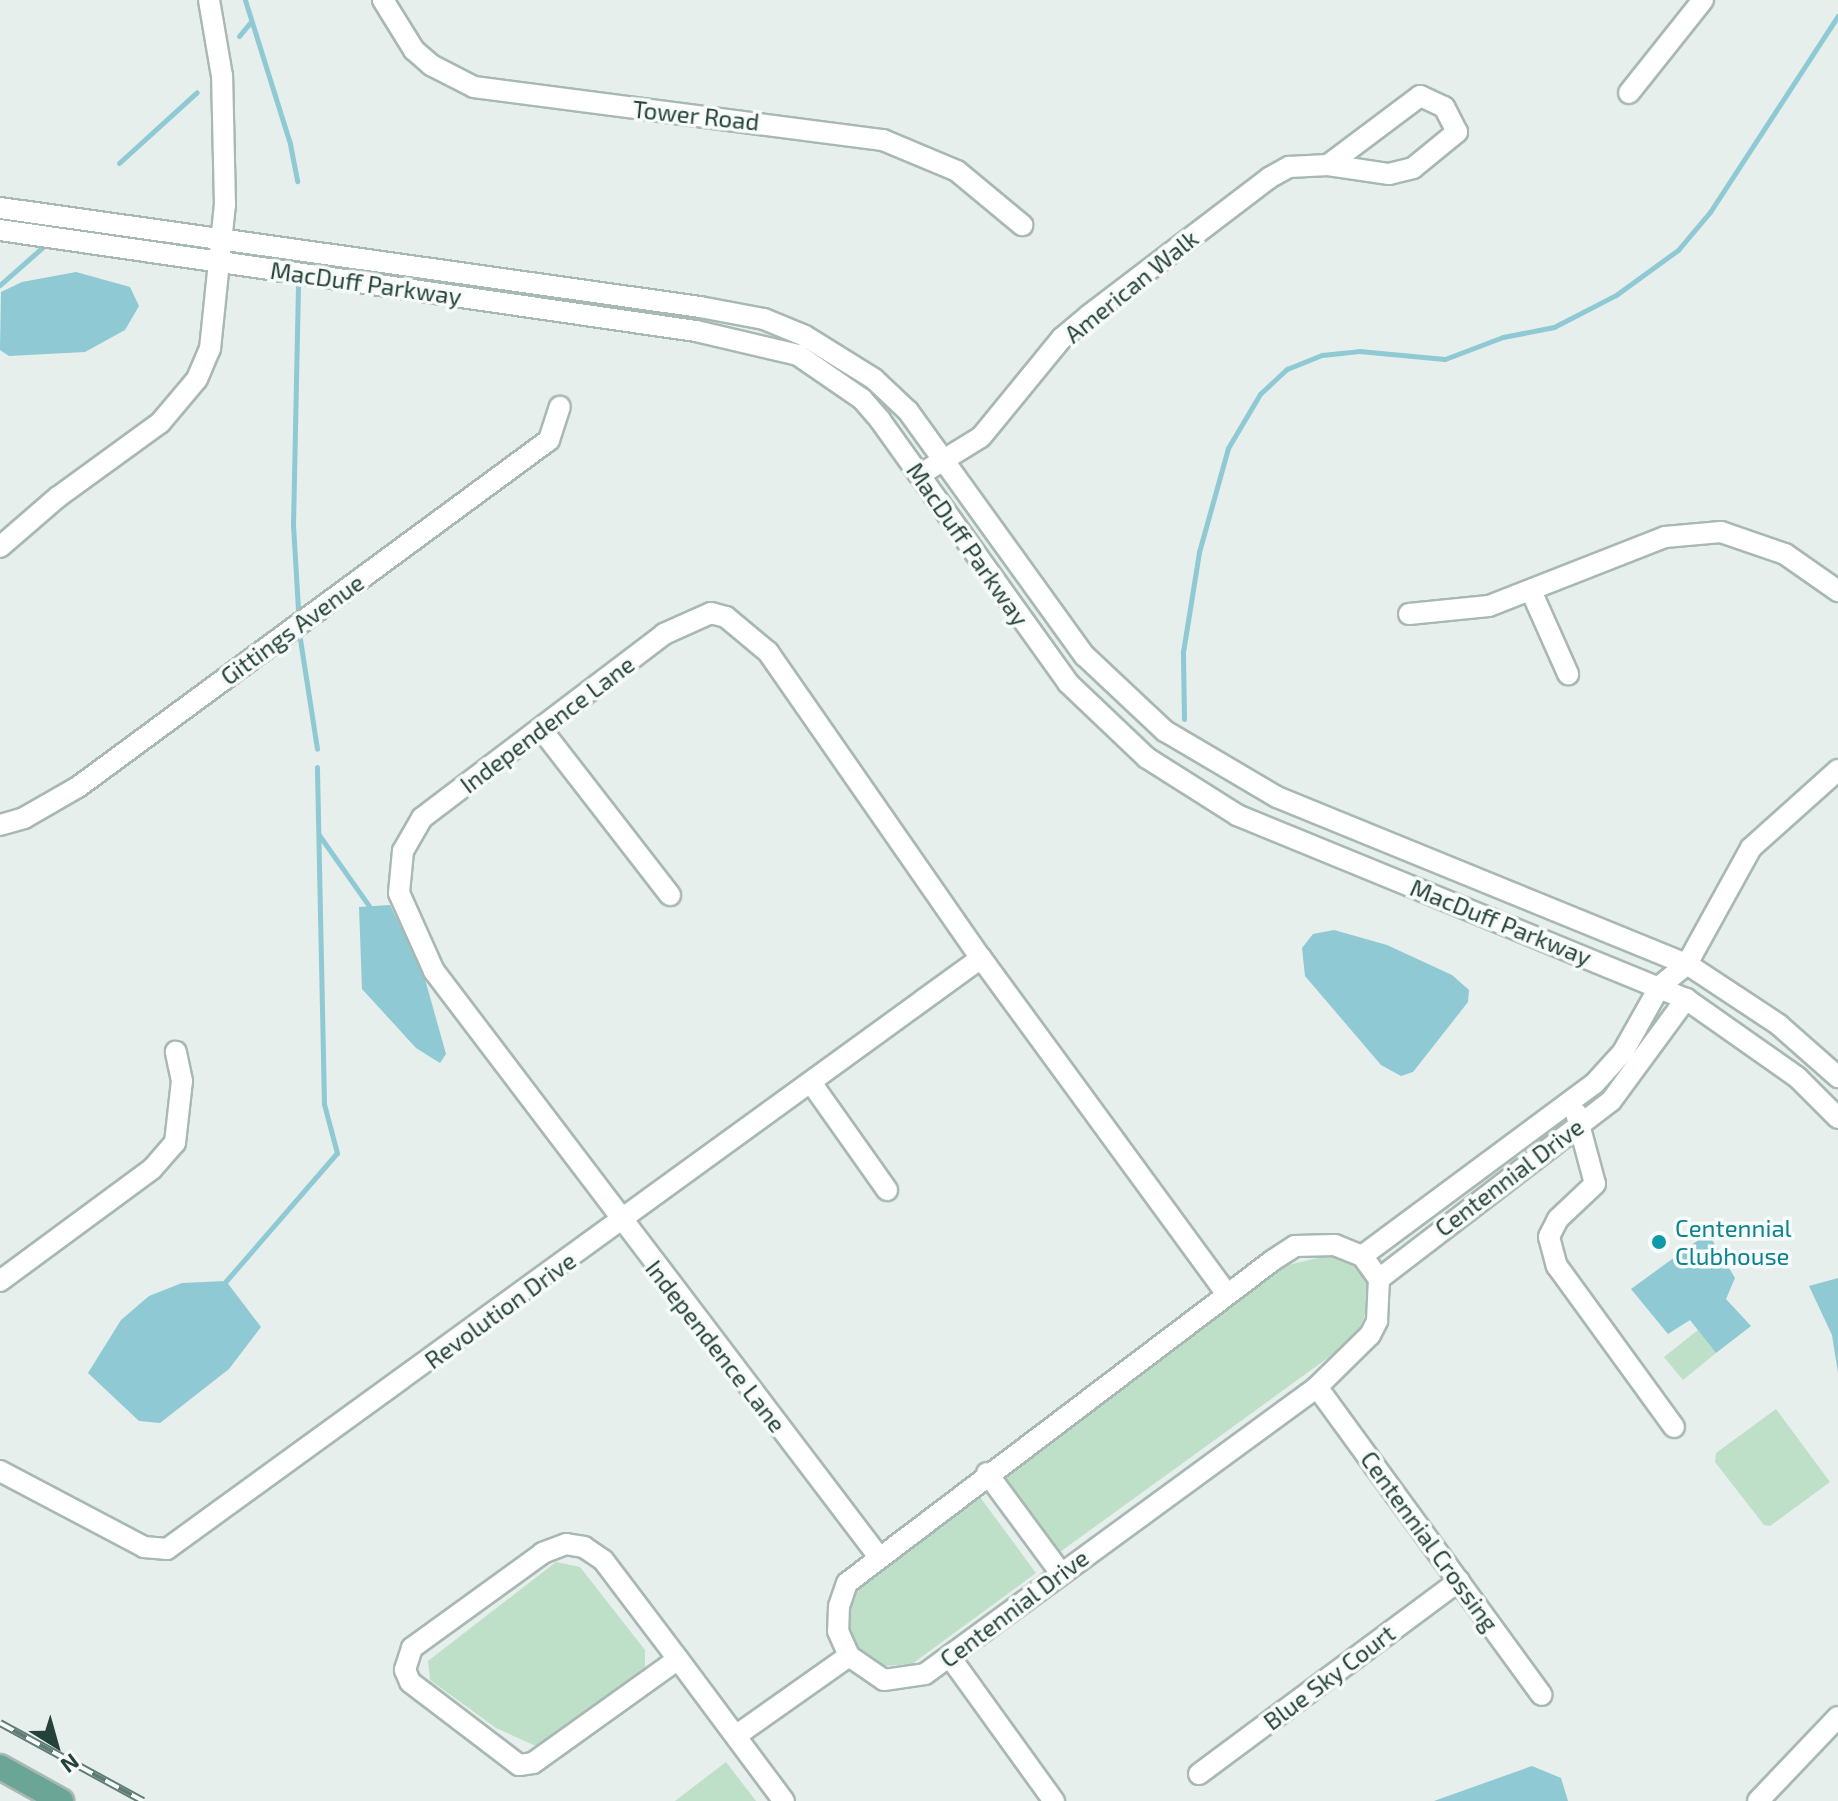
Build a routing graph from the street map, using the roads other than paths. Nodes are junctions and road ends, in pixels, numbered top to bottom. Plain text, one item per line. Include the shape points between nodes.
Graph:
1 (209, 0) edge
2 (383, 0) edge
3 (1697, 2) edge
4 (1629, 93) dead end
5 (1328, 165) junction
6 (0, 208) edge
7 (1022, 225) dead end
8 (0, 230) edge
9 (220, 239) junction
10 (217, 261) junction
11 (560, 407) dead end
12 (947, 460) junction
13 (921, 474) junction
14 (0, 547) edge
15 (1838, 591) edge
16 (1532, 593) junction
17 (1409, 614) dead end
18 (1568, 674) dead end
19 (542, 730) junction
20 (1838, 770) edge
21 (0, 825) edge
22 (670, 895) dead end
23 (981, 958) junction
24 (1687, 964) junction
25 (1660, 986) junction
26 (1686, 999) junction
27 (176, 1052) dead end
28 (1838, 1077) edge
29 (812, 1084) junction
30 (1570, 1103) junction
31 (1838, 1118) edge
32 (1582, 1122) junction
33 (887, 1190) dead end
34 (621, 1223) junction
35 (1362, 1256) junction
36 (1379, 1279) junction
37 (0, 1281) edge
38 (1227, 1294) junction
39 (1317, 1387) junction
40 (1674, 1427) dead end
41 (0, 1471) edge
42 (987, 1473) junction
43 (879, 1557) junction
44 (1060, 1572) junction
45 (1459, 1581) junction
46 (849, 1656) junction
47 (950, 1657) junction
48 (678, 1659) junction
49 (1542, 1695) dead end
50 (1838, 1717) edge
51 (737, 1735) junction
52 (0, 1767) edge
53 (1199, 1774) dead end
54 (61, 1801) edge
55 (784, 1801) edge
56 (1054, 1801) edge
57 (1758, 1801) edge

1 - 9 street via 222,76 225,205
2 - 7 street, Tower Road via 414,50 474,87 883,140 957,171
3 - 4 street
5 - 5 street, American Walk via 1389,174 1413,168 1457,132 1444,107 1420,96
5 - 12 street, American Walk via 1289,167 1269,178 1088,316 1062,338 1009,409
6 - 9 street, MacDuff Parkway
8 - 10 street, MacDuff Parkway
9 - 10 street
9 - 12 street, MacDuff Parkway via 764,319 817,342 874,379
10 - 13 street, MacDuff Parkway via 759,342 798,355 862,399
10 - 14 street via 210,349 184,399
11 - 21 street, Gittings Avenue via 549,440 78,787 24,818
12 - 13 street, American Walk
12 - 24 street, MacDuff Parkway via 1085,656 1165,731 1277,797
13 - 25 street, MacDuff Parkway via 1068,683 1147,758 1237,815
15 - 16 street via 1785,554 1721,532 1665,537
16 - 17 street via 1489,606
16 - 18 street
19 - 22 street
19 - 23 street, Independence Lane via 677,626 711,613 726,617 768,652
19 - 34 street, Independence Lane via 422,818 403,851 399,893 434,971
20 - 24 street via 1751,848
23 - 29 street, Revolution Drive
23 - 38 street, Independence Lane
24 - 25 street
24 - 26 street
24 - 28 street, MacDuff Parkway via 1779,1025
25 - 26 street, MacDuff Parkway
25 - 30 street, Centennial Drive via 1623,1052
26 - 31 street, MacDuff Parkway via 1797,1077
26 - 32 street, Centennial Drive via 1642,1066 1611,1101
27 - 37 street via 182,1081 175,1143 152,1169
29 - 33 street
29 - 34 street, Revolution Drive
30 - 32 street
30 - 35 street, Centennial Drive
32 - 36 street, Centennial Drive
32 - 40 street via 1595,1184 1558,1219 1549,1237 1557,1266
34 - 41 street, Revolution Drive via 167,1549 144,1547
34 - 43 street, Independence Lane
35 - 36 street
35 - 38 street via 1335,1245 1295,1246
36 - 39 street, Centennial Drive via 1377,1321 1370,1335
38 - 42 street
39 - 44 street, Centennial Drive
39 - 45 street, Centennial Crossing
42 - 43 street
42 - 44 street
43 - 46 street via 847,1583 839,1606 838,1631
44 - 47 street, Centennial Drive
45 - 49 street, Centennial Crossing
45 - 53 street, Blue Sky Court
46 - 47 street, Centennial Drive via 884,1680 905,1680
46 - 51 street
47 - 56 street
48 - 48 street via 603,1560 584,1547 566,1544 543,1553 412,1648 405,1670 410,1682 519,1765 533,1763
48 - 51 street
50 - 57 street
51 - 55 street
52 - 54 main road

